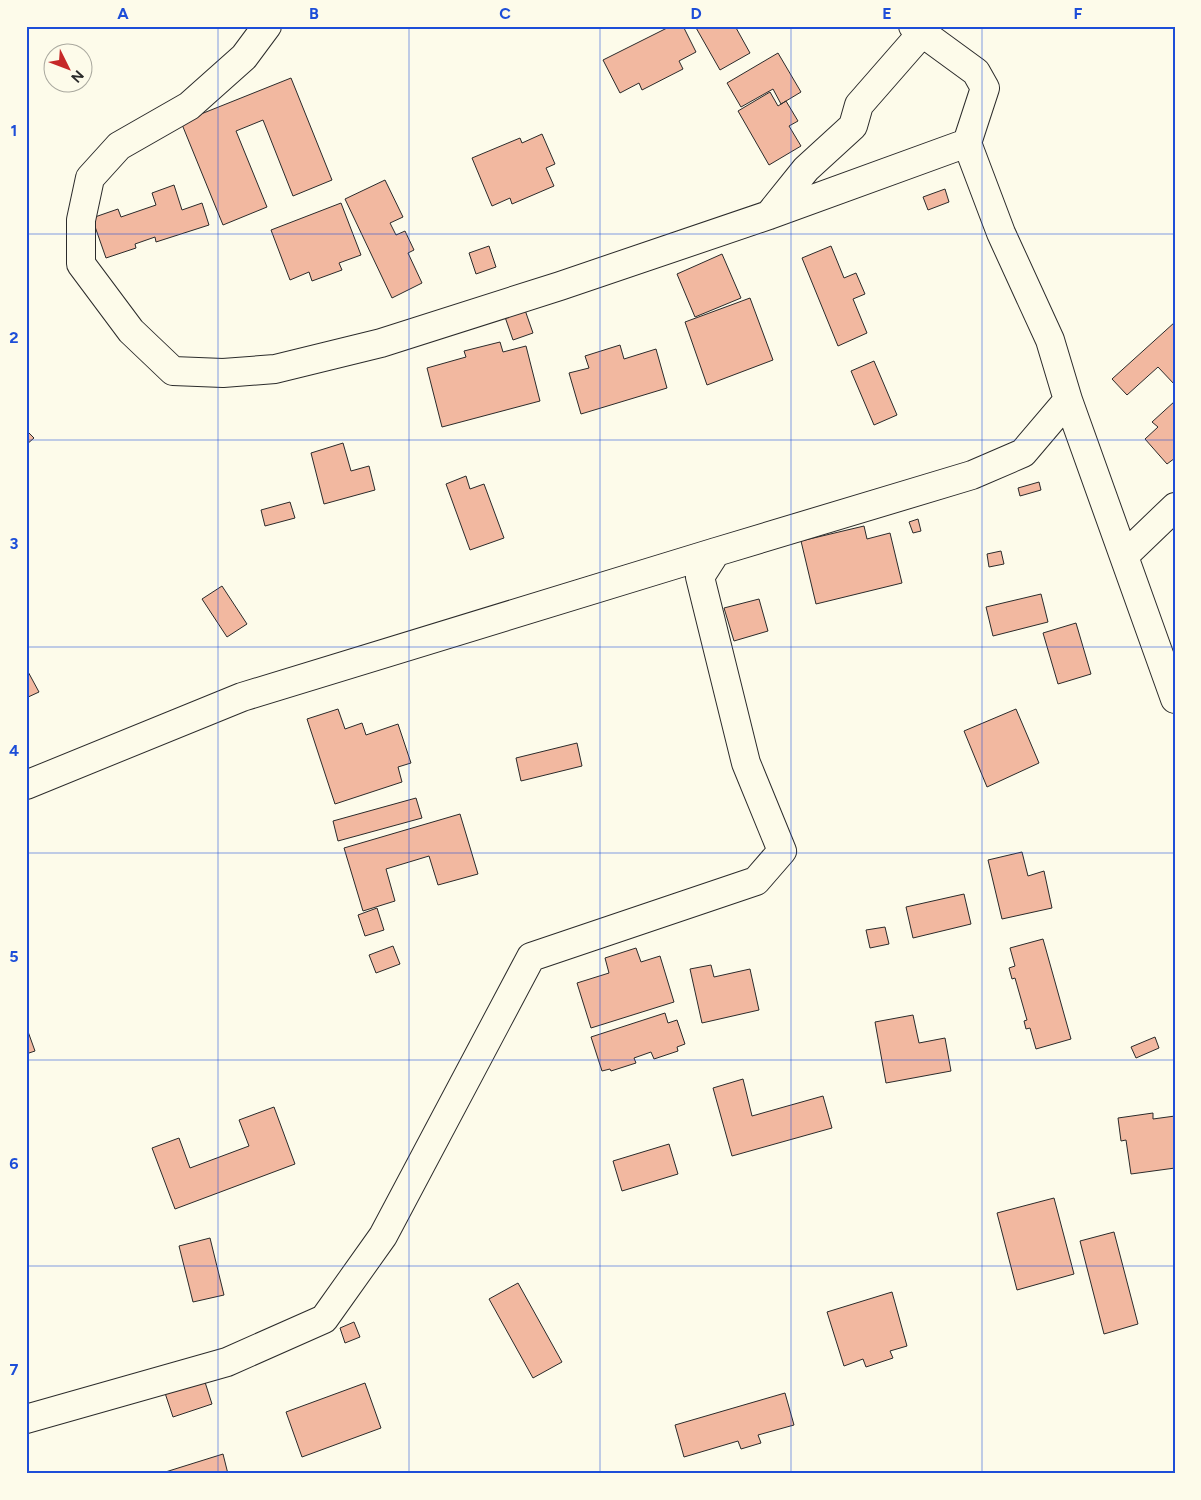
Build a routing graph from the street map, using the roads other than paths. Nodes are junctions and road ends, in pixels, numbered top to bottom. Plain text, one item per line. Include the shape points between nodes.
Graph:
1 (268, 26) edge
2 (917, 30) edge
3 (967, 143) junction
4 (769, 215) junction
5 (1068, 400) junction
6 (1175, 507) edge
7 (716, 552) junction
8 (1124, 556) junction
9 (1175, 699) edge
10 (26, 785) edge
11 (26, 1419) edge

1 - 4 street via 244,57 189,106 119,146 90,178 81,220 81,264 131,331 173,371 275,370 327,358 560,286
2 - 3 street via 976,72 985,88
2 - 4 street via 859,105 853,126 806,169
3 - 4 street
3 - 5 street via 1001,233 1050,340
5 - 7 street via 1023,453 972,475
5 - 8 street
6 - 8 street
7 - 10 street via 242,697
7 - 11 street via 700,577 746,763 782,851 756,881 531,957 383,1236 324,1319 227,1362
8 - 9 street

